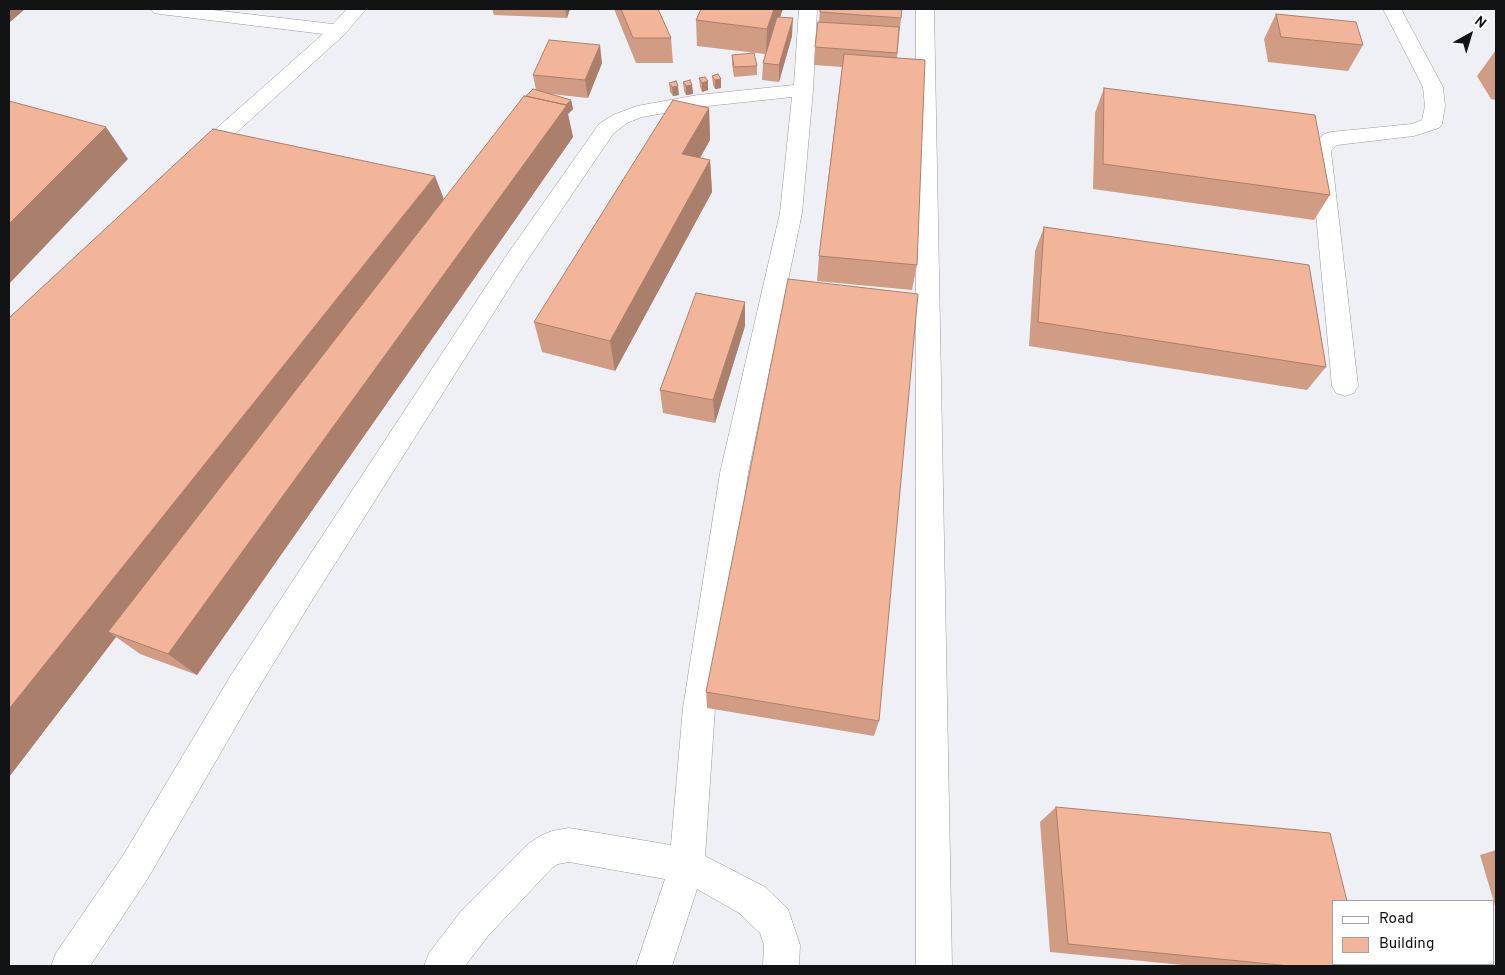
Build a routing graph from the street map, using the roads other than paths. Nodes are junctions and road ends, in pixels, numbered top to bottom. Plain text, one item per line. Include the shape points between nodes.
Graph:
1 (160, 9) edge
2 (357, 9) edge
3 (808, 9) edge
4 (925, 9) edge
5 (1392, 9) edge
6 (338, 30) junction
7 (803, 90) junction
8 (185, 168) edge
9 (1345, 386) dead end
10 (687, 865) junction
11 (69, 966) edge
12 (442, 966) edge
13 (654, 966) edge
14 (781, 966) edge
15 (935, 966) edge

1 - 6 lane
2 - 6 lane
3 - 7 lane
4 - 15 lane
5 - 9 lane via 1432,87 1435,106 1432,124 1414,130 1331,138 1320,149
6 - 8 lane
7 - 10 lane via 791,214 734,473 699,708
7 - 11 lane via 698,101 637,112 606,129 512,265 304,588 136,866
10 - 12 lane via 569,845 552,848 540,856 475,923
10 - 13 lane
10 - 14 lane via 752,900 776,922 782,945

